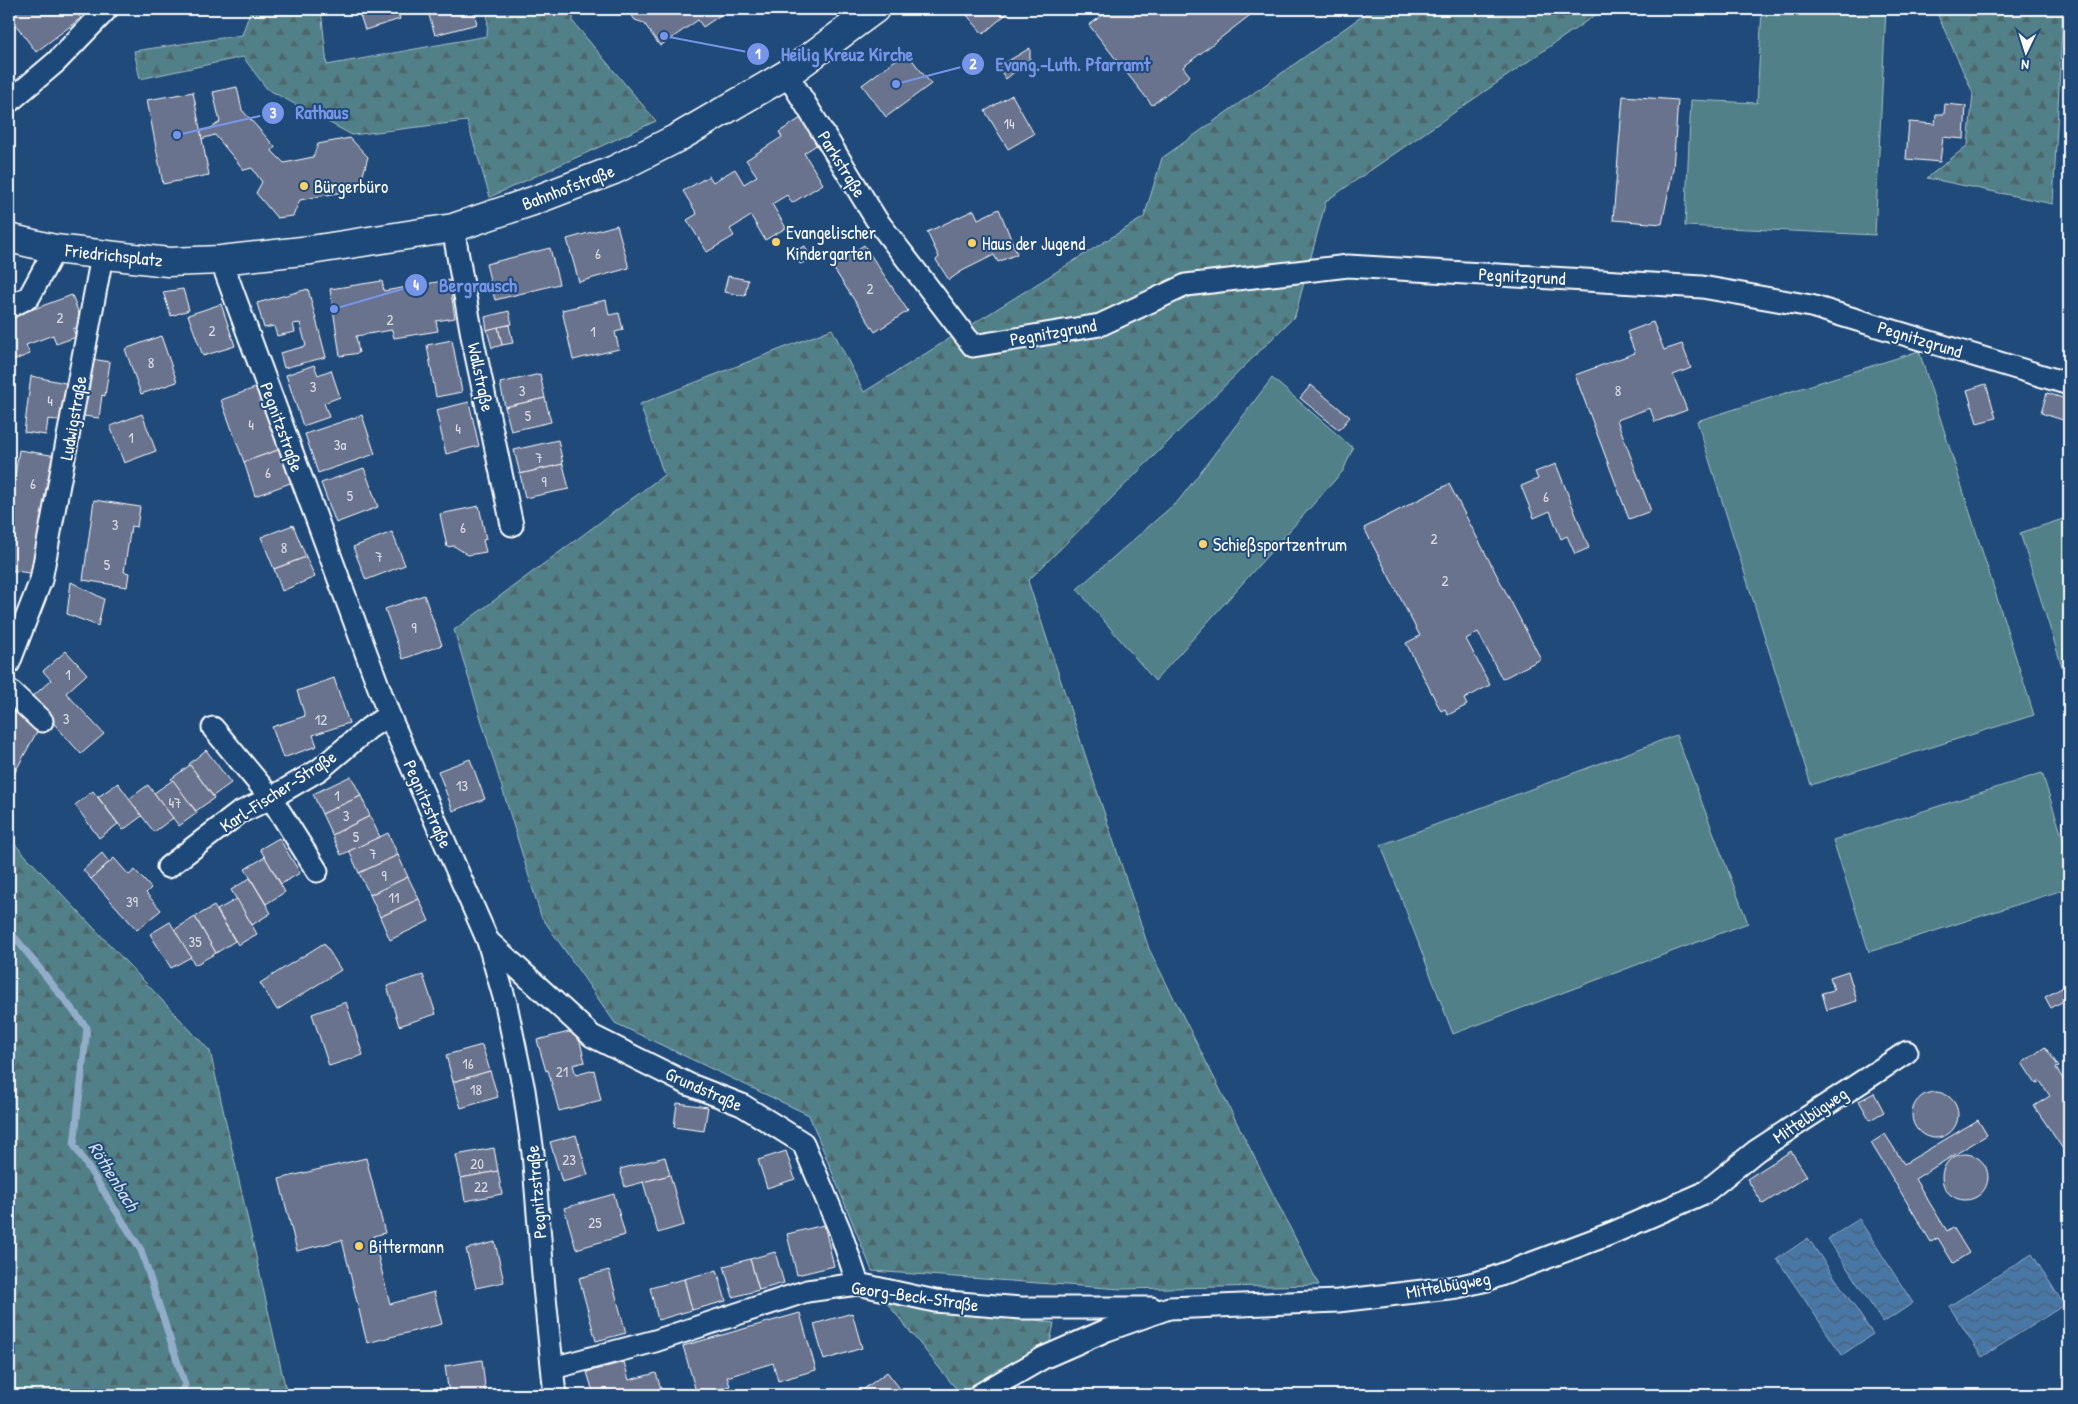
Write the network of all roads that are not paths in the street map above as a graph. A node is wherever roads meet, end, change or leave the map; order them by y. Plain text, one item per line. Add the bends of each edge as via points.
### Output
1 (107, 9) edge
2 (874, 9) edge
3 (787, 74) junction
4 (9, 102) edge
5 (452, 228) junction
6 (9, 238) edge
7 (55, 249) junction
8 (102, 256) junction
9 (221, 260) junction
10 (9, 307) edge
11 (973, 346) joint
12 (2069, 384) edge
13 (512, 526) dead end
14 (9, 663) edge
15 (9, 690) edge
16 (389, 716) junction
17 (42, 721) dead end
18 (213, 728) dead end
19 (271, 798) junction
20 (168, 867) dead end
21 (317, 870) dead end
22 (488, 942) junction
23 (1907, 1052) dead end
24 (858, 1284) junction
25 (1169, 1308) junction
26 (553, 1368) junction
27 (555, 1395) edge
28 (979, 1395) edge

1 - 4 street via 56,62
2 - 3 main road, Bahnhofstraße
3 - 5 main road, Bahnhofstraße via 679,138 614,170
3 - 11 street, Parkstraße via 876,219
5 - 9 main road, Bahnhofstraße via 332,248
5 - 13 street, Wallstraße
6 - 7 main road, Friedrichsplatz
7 - 8 main road, Friedrichsplatz
7 - 10 street via 29,297
8 - 9 main road, Friedrichsplatz via 168,262
8 - 14 street, Ludwigstraße via 42,580
9 - 16 street, Pegnitzstraße
11 - 12 street, Pegnitzgrund via 1100,325 1186,285 1348,266 1702,287 1812,306
15 - 17 street
16 - 19 street, Karl-Fischer-Straße via 369,728 319,770
16 - 22 street, Pegnitzstraße
18 - 19 street
19 - 20 street, Karl-Fischer-Straße via 239,813
19 - 21 street
22 - 24 street, Grundstraße via 592,1036 688,1084 742,1105 803,1143
22 - 26 street, Pegnitzstraße via 506,1004 524,1090
23 - 25 street, Mittelbügweg via 1756,1150 1704,1193 1610,1234 1487,1280 1457,1287 1338,1301
24 - 25 street, Georg-Beck-Straße via 935,1301 1021,1308
24 - 26 street, Georg-Beck-Straße via 807,1291 655,1341
25 - 28 street, Mittelbügweg via 1043,1358
26 - 27 street, Pegnitzstraße

